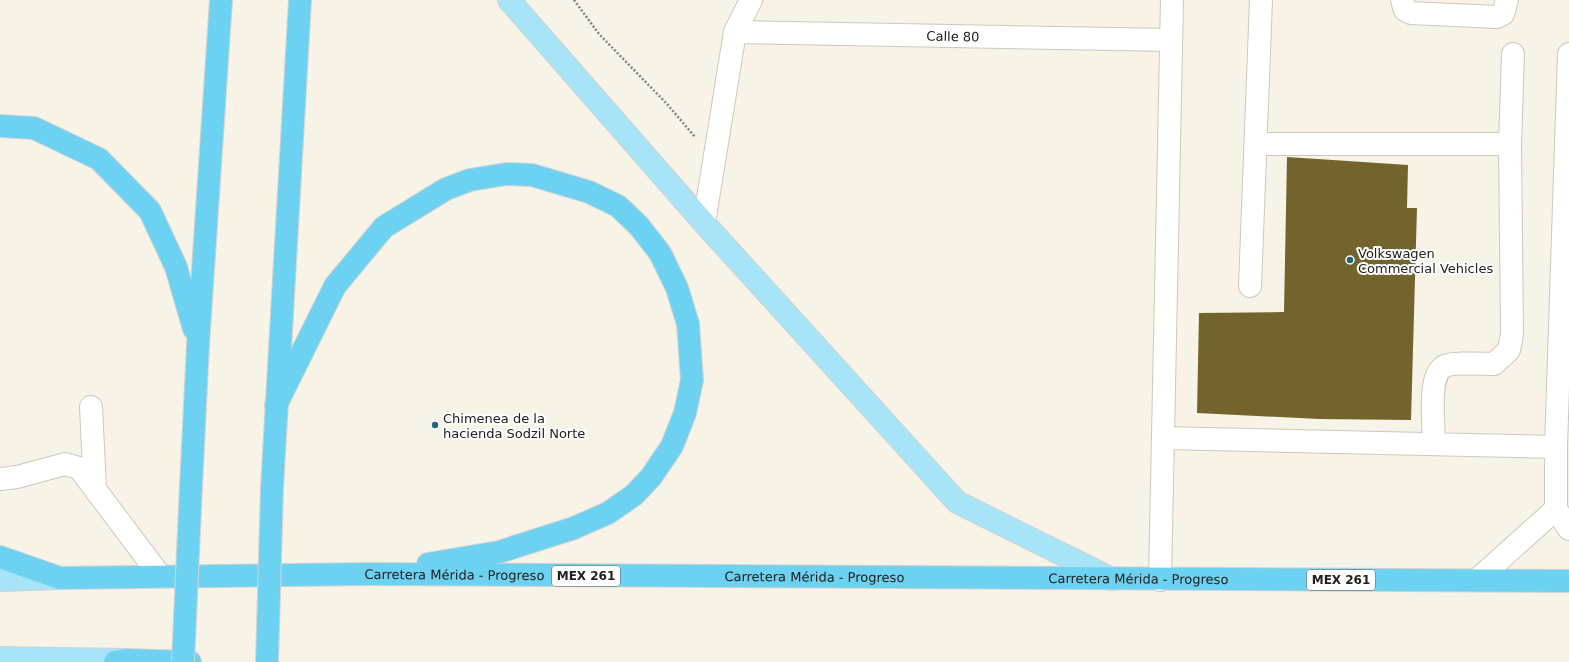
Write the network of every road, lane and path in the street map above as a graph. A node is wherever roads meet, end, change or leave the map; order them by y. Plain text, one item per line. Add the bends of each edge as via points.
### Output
1 (221, 0) edge
2 (300, 0) edge
3 (509, 0) edge
4 (574, 0) edge
5 (751, 0) edge
6 (1172, 0) edge
7 (1261, 0) edge
8 (1402, 0) edge
9 (1507, 0) edge
10 (735, 32) junction
11 (1171, 40) junction
12 (1512, 54) dead end
13 (1569, 54) edge
14 (0, 126) edge
15 (698, 140) dead end
16 (1257, 144) junction
17 (1510, 144) junction
18 (704, 223) junction
19 (1250, 286) dead end
20 (198, 345) junction
21 (276, 405) junction
22 (91, 407) dead end
23 (1164, 438) junction
24 (1434, 444) junction
25 (1556, 447) junction
26 (0, 479) edge
27 (95, 489) junction
28 (1556, 509) junction
29 (1569, 529) edge
30 (0, 557) edge
31 (370, 574) junction
32 (161, 577) junction
33 (60, 578) junction
34 (1112, 579) junction
35 (0, 580) edge
36 (1160, 580) junction
37 (1477, 580) junction
38 (1569, 581) edge
39 (0, 658) edge
40 (121, 661) edge
41 (183, 662) edge
42 (190, 662) edge
43 (267, 662) edge

1 - 20 highway
2 - 21 highway
3 - 18 main road
4 - 15 path via 599,34
5 - 10 street
6 - 11 street
7 - 16 street
8 - 9 street via 1405,10 1411,13 1496,17 1503,14
10 - 11 street, Calle 80
10 - 18 street
11 - 23 street
12 - 17 street
13 - 25 street
14 - 20 highway via 34,128 99,159 150,211 176,267
16 - 17 street
16 - 19 street
17 - 24 street via 1512,334 1509,350 1494,364 1446,365 1438,371 1434,385
18 - 34 main road via 957,502
20 - 41 highway, bridge
21 - 31 highway via 335,286 384,227 446,189 470,180 506,174 532,175 559,182 589,192 618,206 639,226 660,253 677,288 688,324 692,380 685,413 672,446 651,478 634,495 608,513 574,528 499,552
21 - 43 highway, bridge
22 - 27 street
23 - 24 street
23 - 36 street
24 - 25 street
25 - 28 street
26 - 27 street via 65,464 79,468
27 - 32 street
28 - 29 street
28 - 37 street
30 - 33 highway, Carretera Mérida - Progreso
31 - 32 highway, Carretera Mérida - Progreso / MEX 261
31 - 34 highway, Carretera Mérida - Progreso / MEX 261
32 - 33 highway, Carretera Mérida - Progreso / MEX 261
33 - 35 main road, MEX 261
34 - 36 highway, Carretera Mérida - Progreso / MEX 261
36 - 37 highway, Carretera Mérida - Progreso / MEX 261
37 - 38 highway, Carretera Mérida - Progreso / MEX 261
39 - 40 main road
40 - 42 highway

